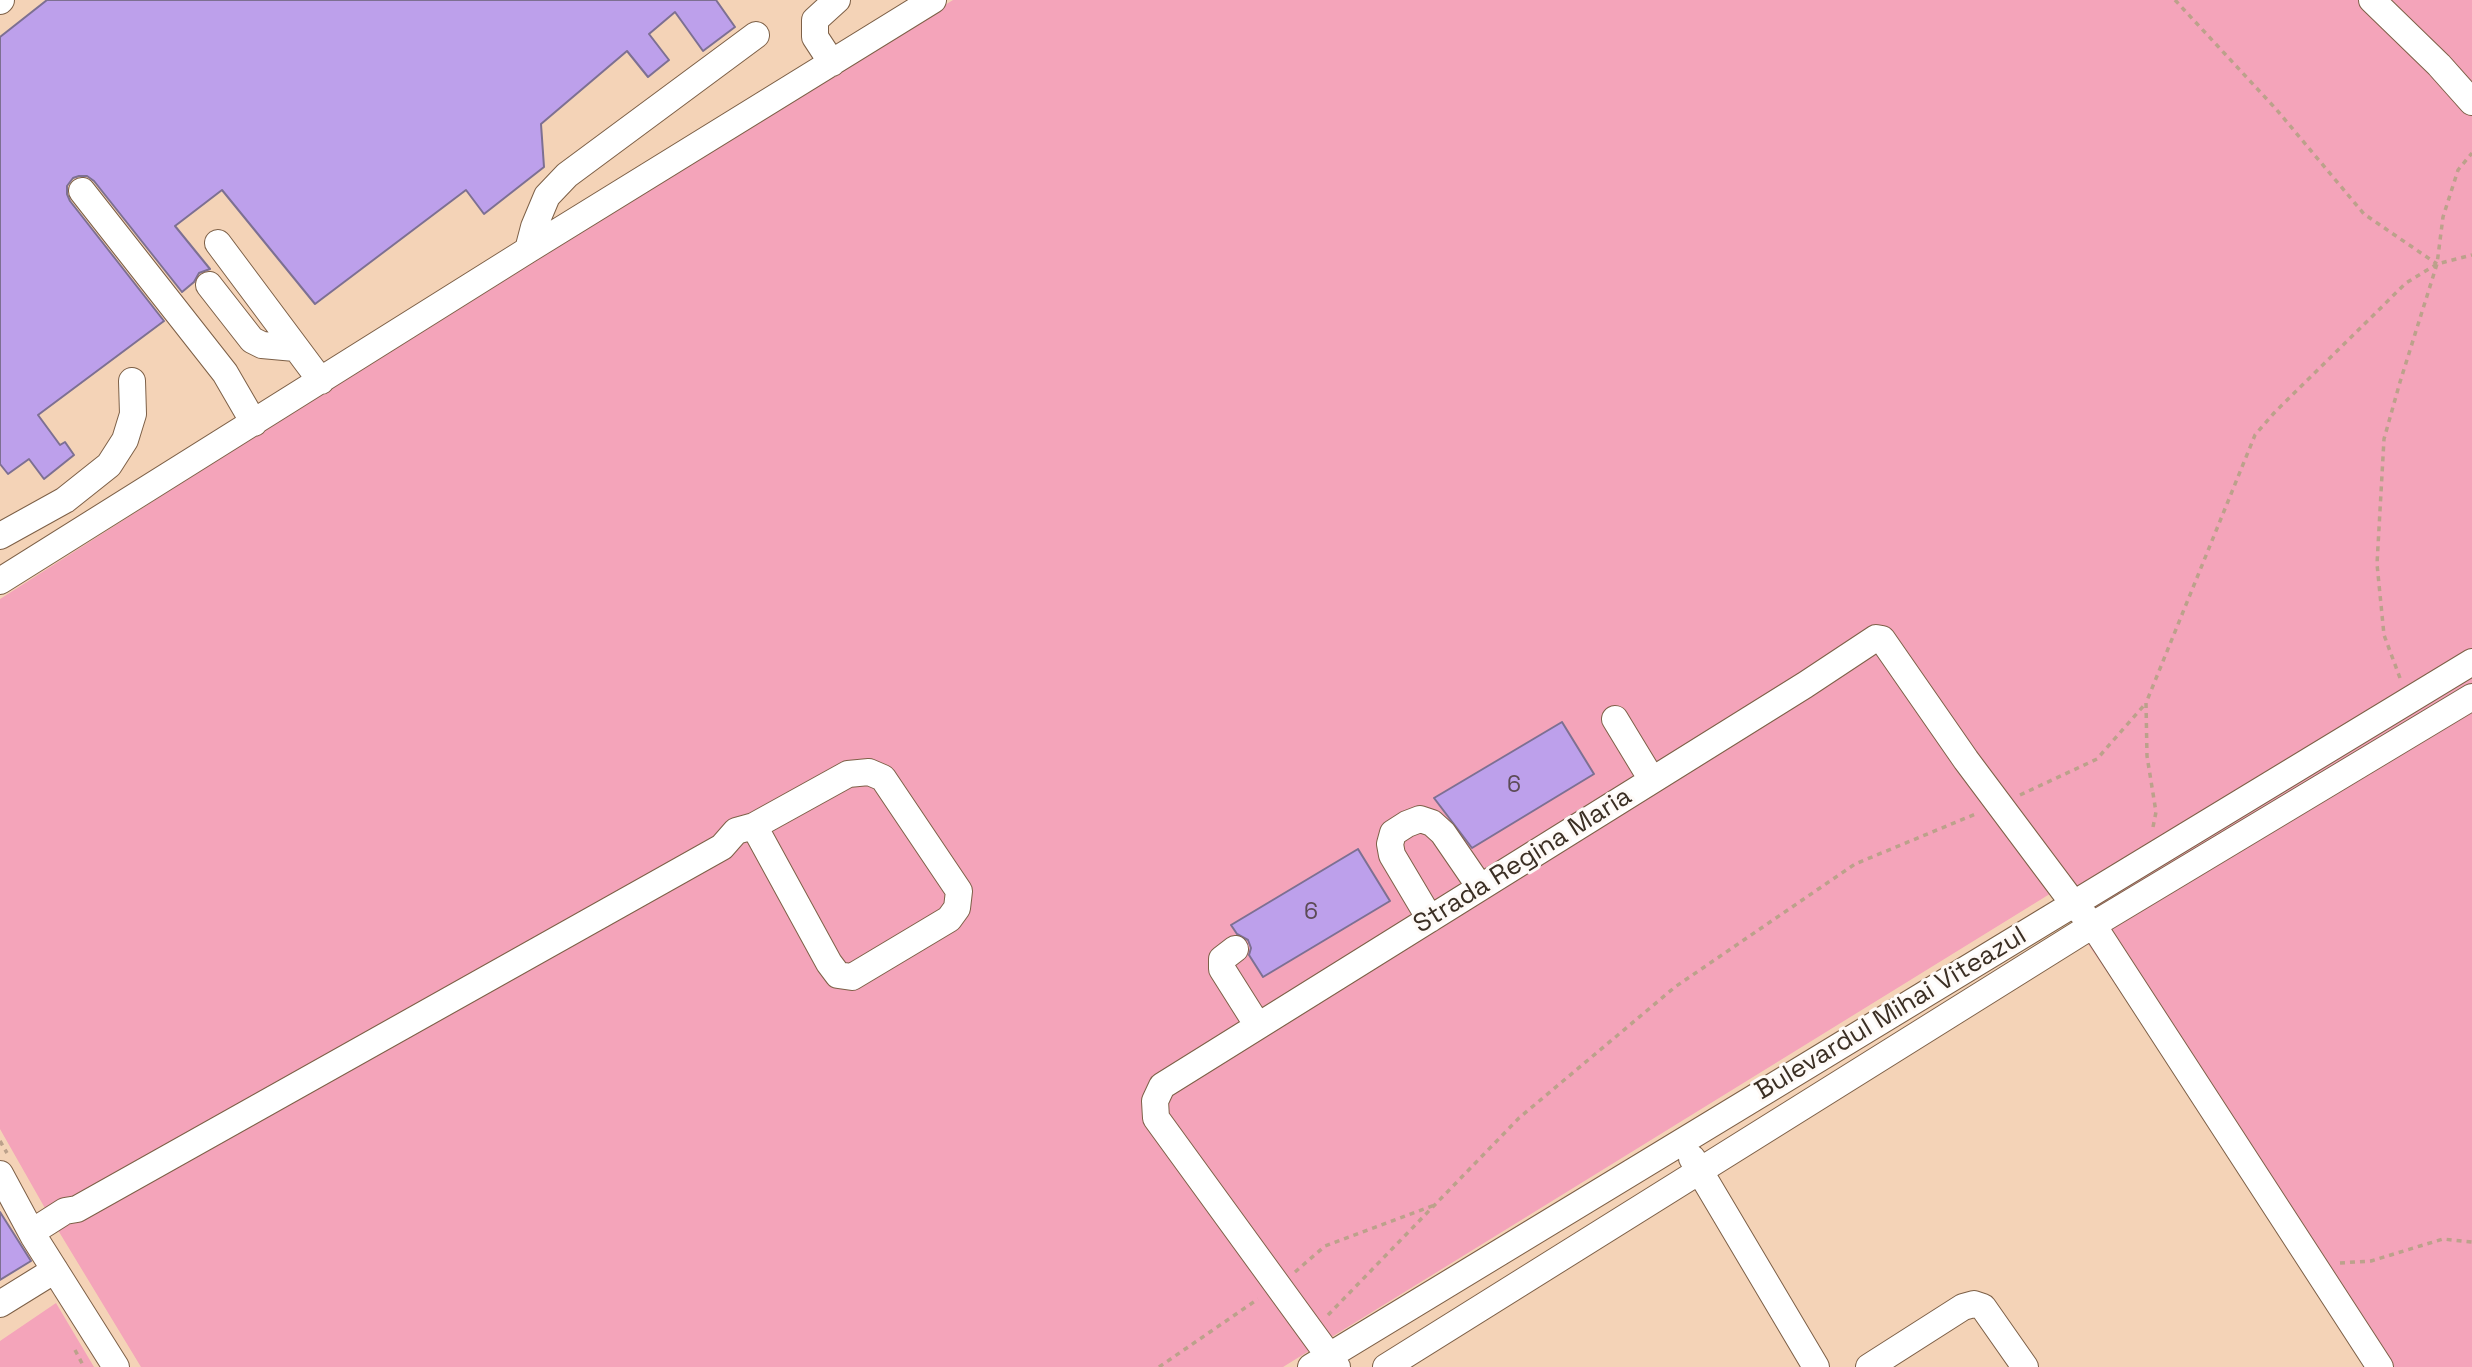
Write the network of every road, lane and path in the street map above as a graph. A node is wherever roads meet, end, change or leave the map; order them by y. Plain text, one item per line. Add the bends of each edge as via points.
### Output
1 (837, 0) edge
2 (932, 0) edge
3 (2175, 0) edge
4 (2372, 0) edge
5 (756, 35) dead end
6 (832, 63) junction
7 (2472, 102) edge
8 (2472, 153) edge
9 (82, 191) dead end
10 (218, 243) dead end
11 (528, 250) junction
12 (2472, 255) edge
13 (2438, 264) junction
14 (209, 285) dead end
15 (295, 348) junction
16 (132, 381) dead end
17 (321, 382) junction
18 (254, 423) junction
19 (0, 536) edge
20 (0, 581) edge
21 (2472, 662) edge
22 (2418, 694) junction
23 (2472, 697) edge
24 (2146, 703) junction
25 (2446, 713) junction
26 (1615, 719) dead end
27 (1652, 780) junction
28 (1999, 804) junction
29 (745, 829) junction
30 (2146, 860) junction
31 (1480, 887) junction
32 (2073, 903) junction
33 (1430, 919) junction
34 (2093, 925) junction
35 (1235, 949) dead end
36 (1258, 1026) junction
37 (1682, 1141) junction
38 (1700, 1172) junction
39 (0, 1174) edge
40 (32, 1232) junction
41 (2472, 1242) edge
42 (2314, 1264) junction
43 (54, 1270) junction
44 (0, 1304) edge
45 (1311, 1333) junction
46 (1325, 1363) edge
47 (116, 1367) edge
48 (1386, 1367) edge
49 (1815, 1367) edge
50 (1869, 1367) edge
51 (2025, 1367) edge
52 (2380, 1367) edge

1 - 6 street via 815,20 815,37
2 - 6 street
3 - 13 path via 2276,109 2364,214
4 - 7 street
5 - 11 street via 568,176 547,196
6 - 11 street
8 - 13 path via 2458,170 2443,217
9 - 18 street via 225,373
10 - 15 street
11 - 17 street
12 - 13 path
13 - 22 path via 2384,439 2376,564 2384,635
13 - 24 path via 2406,283 2255,435
14 - 15 street via 252,341
15 - 17 street
16 - 19 street via 134,414 109,465 65,500
17 - 18 street
18 - 20 street
21 - 22 street, Bulevardul Mihai Viteazul
22 - 25 street
22 - 30 street, Bulevardul Mihai Viteazul
23 - 25 street, Bulevardul Mihai Viteazul
24 - 28 path via 2097,759
24 - 30 path via 2147,756 2156,812
25 - 34 street, Bulevardul Mihai Viteazul
26 - 27 street
27 - 28 street, Strada Regina Maria via 1876,638 1882,639
27 - 31 street, Strada Regina Maria
28 - 32 street
28 - 45 path via 1855,864 1675,988 1519,1118
29 - 29 street via 848,774 869,772 883,778 959,891 957,908 949,919 852,977 838,975
29 - 40 street via 710,853
30 - 32 street, Bulevardul Mihai Viteazul
31 - 33 street, Strada Regina Maria
31 - 33 street via 1432,823 1420,819 1407,824 1394,833 1392,855
32 - 34 street
32 - 37 street, Bulevardul Mihai Viteazul
33 - 36 street, Strada Regina Maria
34 - 38 street, Bulevardul Mihai Viteazul
34 - 42 street
35 - 36 street via 1222,959 1222,969
36 - 45 street, Strada Regina Maria via 1162,1086 1155,1101 1156,1118
37 - 38 street
37 - 46 street, Bulevardul Mihai Viteazul
38 - 48 street, Bulevardul Mihai Viteazul
38 - 49 street
39 - 40 street
40 - 43 street
41 - 42 path via 2442,1239 2371,1261
42 - 52 street
43 - 44 street
43 - 47 street
45 - 46 street
50 - 51 street via 1974,1304 1983,1307

